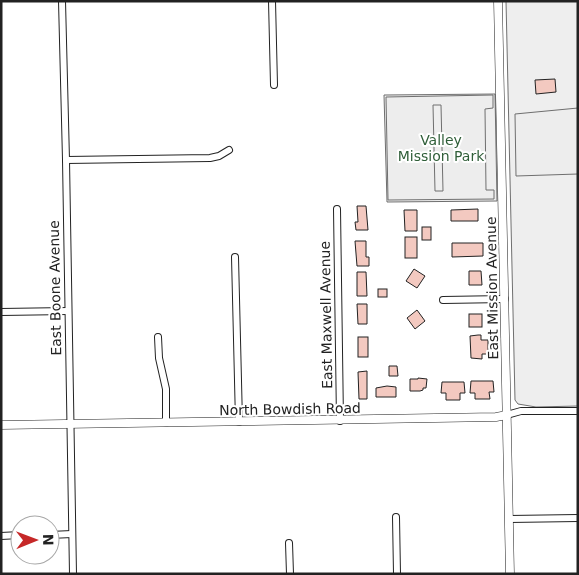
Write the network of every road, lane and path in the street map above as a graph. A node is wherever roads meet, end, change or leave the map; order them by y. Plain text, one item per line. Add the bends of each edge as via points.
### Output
1 (62, 1) edge
2 (272, 1) edge
3 (498, 1) edge
4 (274, 85) dead end
5 (229, 150) dead end
6 (66, 160) junction
7 (337, 209) dead end
8 (235, 257) dead end
9 (505, 299) junction
10 (443, 300) dead end
11 (68, 311) junction
12 (1, 312) edge
13 (158, 337) dead end
14 (578, 411) edge
15 (507, 415) junction
16 (340, 421) junction
17 (239, 422) junction
18 (166, 423) junction
19 (70, 424) junction
20 (1, 425) edge
21 (396, 517) dead end
22 (578, 518) edge
23 (509, 519) junction
24 (60, 534) edge
25 (72, 534) junction
26 (289, 543) dead end
27 (72, 574) edge
28 (290, 574) edge
29 (397, 574) edge
30 (510, 574) edge

1 - 6 street, East Boone Avenue
2 - 4 street
3 - 9 street, East Mission Avenue
5 - 6 street via 210,158
6 - 11 street, East Boone Avenue
7 - 16 street, East Maxwell Avenue
8 - 17 street
9 - 10 street
9 - 15 street, East Mission Avenue
11 - 12 street
11 - 19 street, East Boone Avenue
13 - 18 street via 166,389
14 - 15 street, North Bowdish Road via 521,411
15 - 16 street, North Bowdish Road
15 - 23 street, East Mission Avenue
16 - 17 street, North Bowdish Road
17 - 18 street, North Bowdish Road
18 - 19 street, North Bowdish Road
19 - 20 street, North Bowdish Road
19 - 25 street, East Boone Avenue
21 - 29 street
22 - 23 street
23 - 30 street, East Mission Avenue
24 - 25 street
25 - 27 street, East Boone Avenue
26 - 28 street

